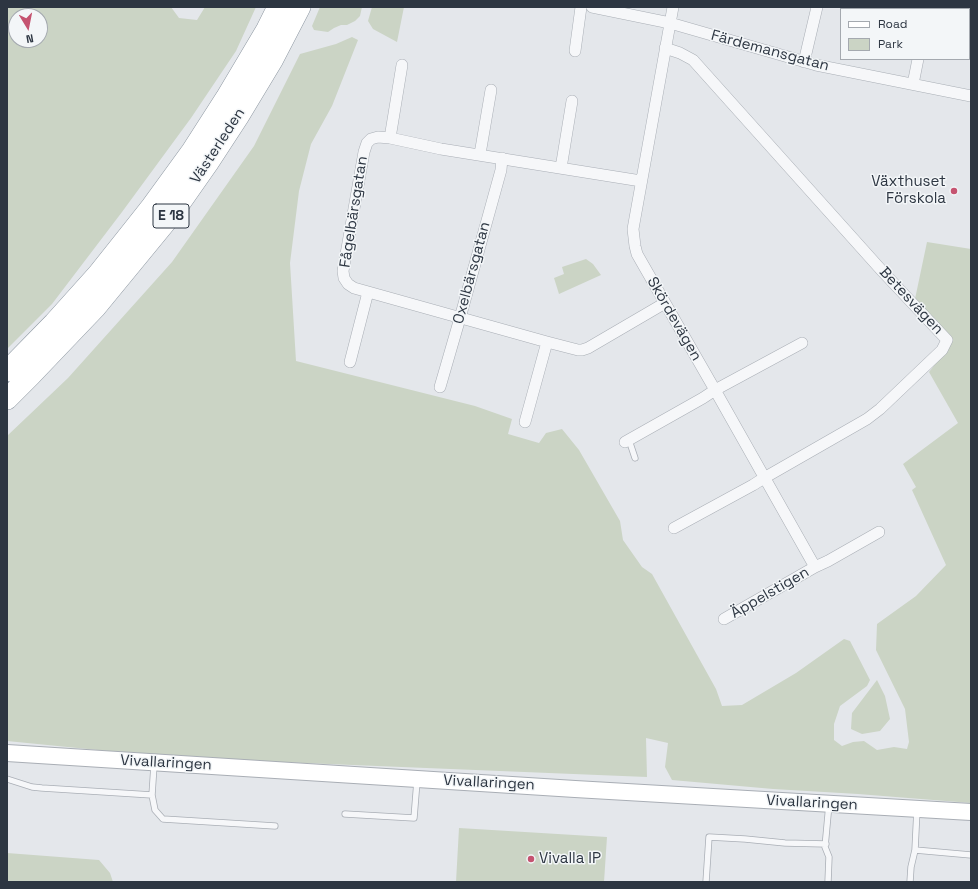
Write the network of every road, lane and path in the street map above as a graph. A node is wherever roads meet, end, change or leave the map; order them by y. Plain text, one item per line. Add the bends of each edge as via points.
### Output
1 (278, 7) edge
2 (300, 7) edge
3 (581, 7) edge
4 (592, 7) edge
5 (673, 7) edge
6 (817, 7) edge
7 (670, 23) junction
8 (665, 48) junction
9 (575, 51) dead end
10 (918, 60) edge
11 (804, 62) junction
12 (402, 65) dead end
13 (913, 84) junction
14 (491, 90) dead end
15 (971, 96) edge
16 (572, 101) dead end
17 (390, 138) junction
18 (480, 154) junction
19 (502, 158) junction
20 (561, 168) junction
21 (642, 182) junction
22 (368, 292) junction
23 (665, 303) junction
24 (460, 318) junction
25 (547, 342) junction
26 (802, 343) dead end
27 (350, 362) dead end
28 (7, 371) edge
29 (440, 387) dead end
30 (715, 390) junction
31 (7, 399) edge
32 (525, 422) dead end
33 (627, 441) joint
34 (634, 458) dead end
35 (764, 478) junction
36 (674, 528) dead end
37 (879, 532) dead end
38 (815, 567) junction
39 (724, 619) dead end
40 (7, 753) edge
41 (154, 762) junction
42 (7, 779) edge
43 (417, 779) junction
44 (152, 795) junction
45 (829, 804) junction
46 (917, 809) junction
47 (971, 812) edge
48 (345, 814) dead end
49 (275, 826) dead end
50 (826, 844) junction
51 (915, 850) junction
52 (971, 855) edge
53 (706, 882) edge
54 (828, 882) edge
55 (910, 882) edge

1 - 28 highway, Västerleden / E 18 via 226,98 152,206 98,274
2 - 31 highway, Västerleden / E 18 via 238,118 173,213 95,308
3 - 9 street
4 - 7 street, Färdemansgatan
5 - 7 street, Skördevägen
6 - 11 street
7 - 8 street, Skördevägen
7 - 11 street, Färdemansgatan
8 - 21 street, Skördevägen
8 - 35 street, Betesvägen via 693,60 947,340 942,350 867,419
10 - 13 street
11 - 13 street, Färdemansgatan
12 - 17 street
13 - 15 street, Färdemansgatan
14 - 18 street
16 - 20 street
17 - 18 street, Fågelbärsgatan
17 - 22 street, Fågelbärsgatan via 378,137 367,143 343,271 348,284
18 - 19 street, Fågelbärsgatan
19 - 20 street, Fågelbärsgatan
19 - 24 street, Oxelbärsgatan
20 - 21 street, Fågelbärsgatan
21 - 23 street, Skördevägen via 633,229 634,246
22 - 24 street, Fågelbärsgatan
22 - 27 street
23 - 25 street, Fågelbärsgatan via 582,350
23 - 30 street, Skördevägen
24 - 25 street, Fågelbärsgatan
24 - 29 street, Oxelbärsgatan
25 - 32 street
26 - 30 street
30 - 33 street
30 - 35 street, Skördevägen
33 - 34 lane
35 - 36 street, Betesvägen
35 - 38 street, Skördevägen
37 - 38 street, Äppelstigen
38 - 39 street, Äppelstigen
40 - 41 street, Vivallaringen
41 - 43 street, Vivallaringen
41 - 44 lane
42 - 44 lane via 32,787
43 - 45 street, Vivallaringen
43 - 48 lane via 414,818
44 - 49 lane via 155,810 163,819
45 - 46 street, Vivallaringen
45 - 50 lane
46 - 47 street, Vivallaringen
46 - 51 lane
50 - 53 lane via 709,837
50 - 54 lane via 829,857
51 - 52 lane
51 - 55 lane

